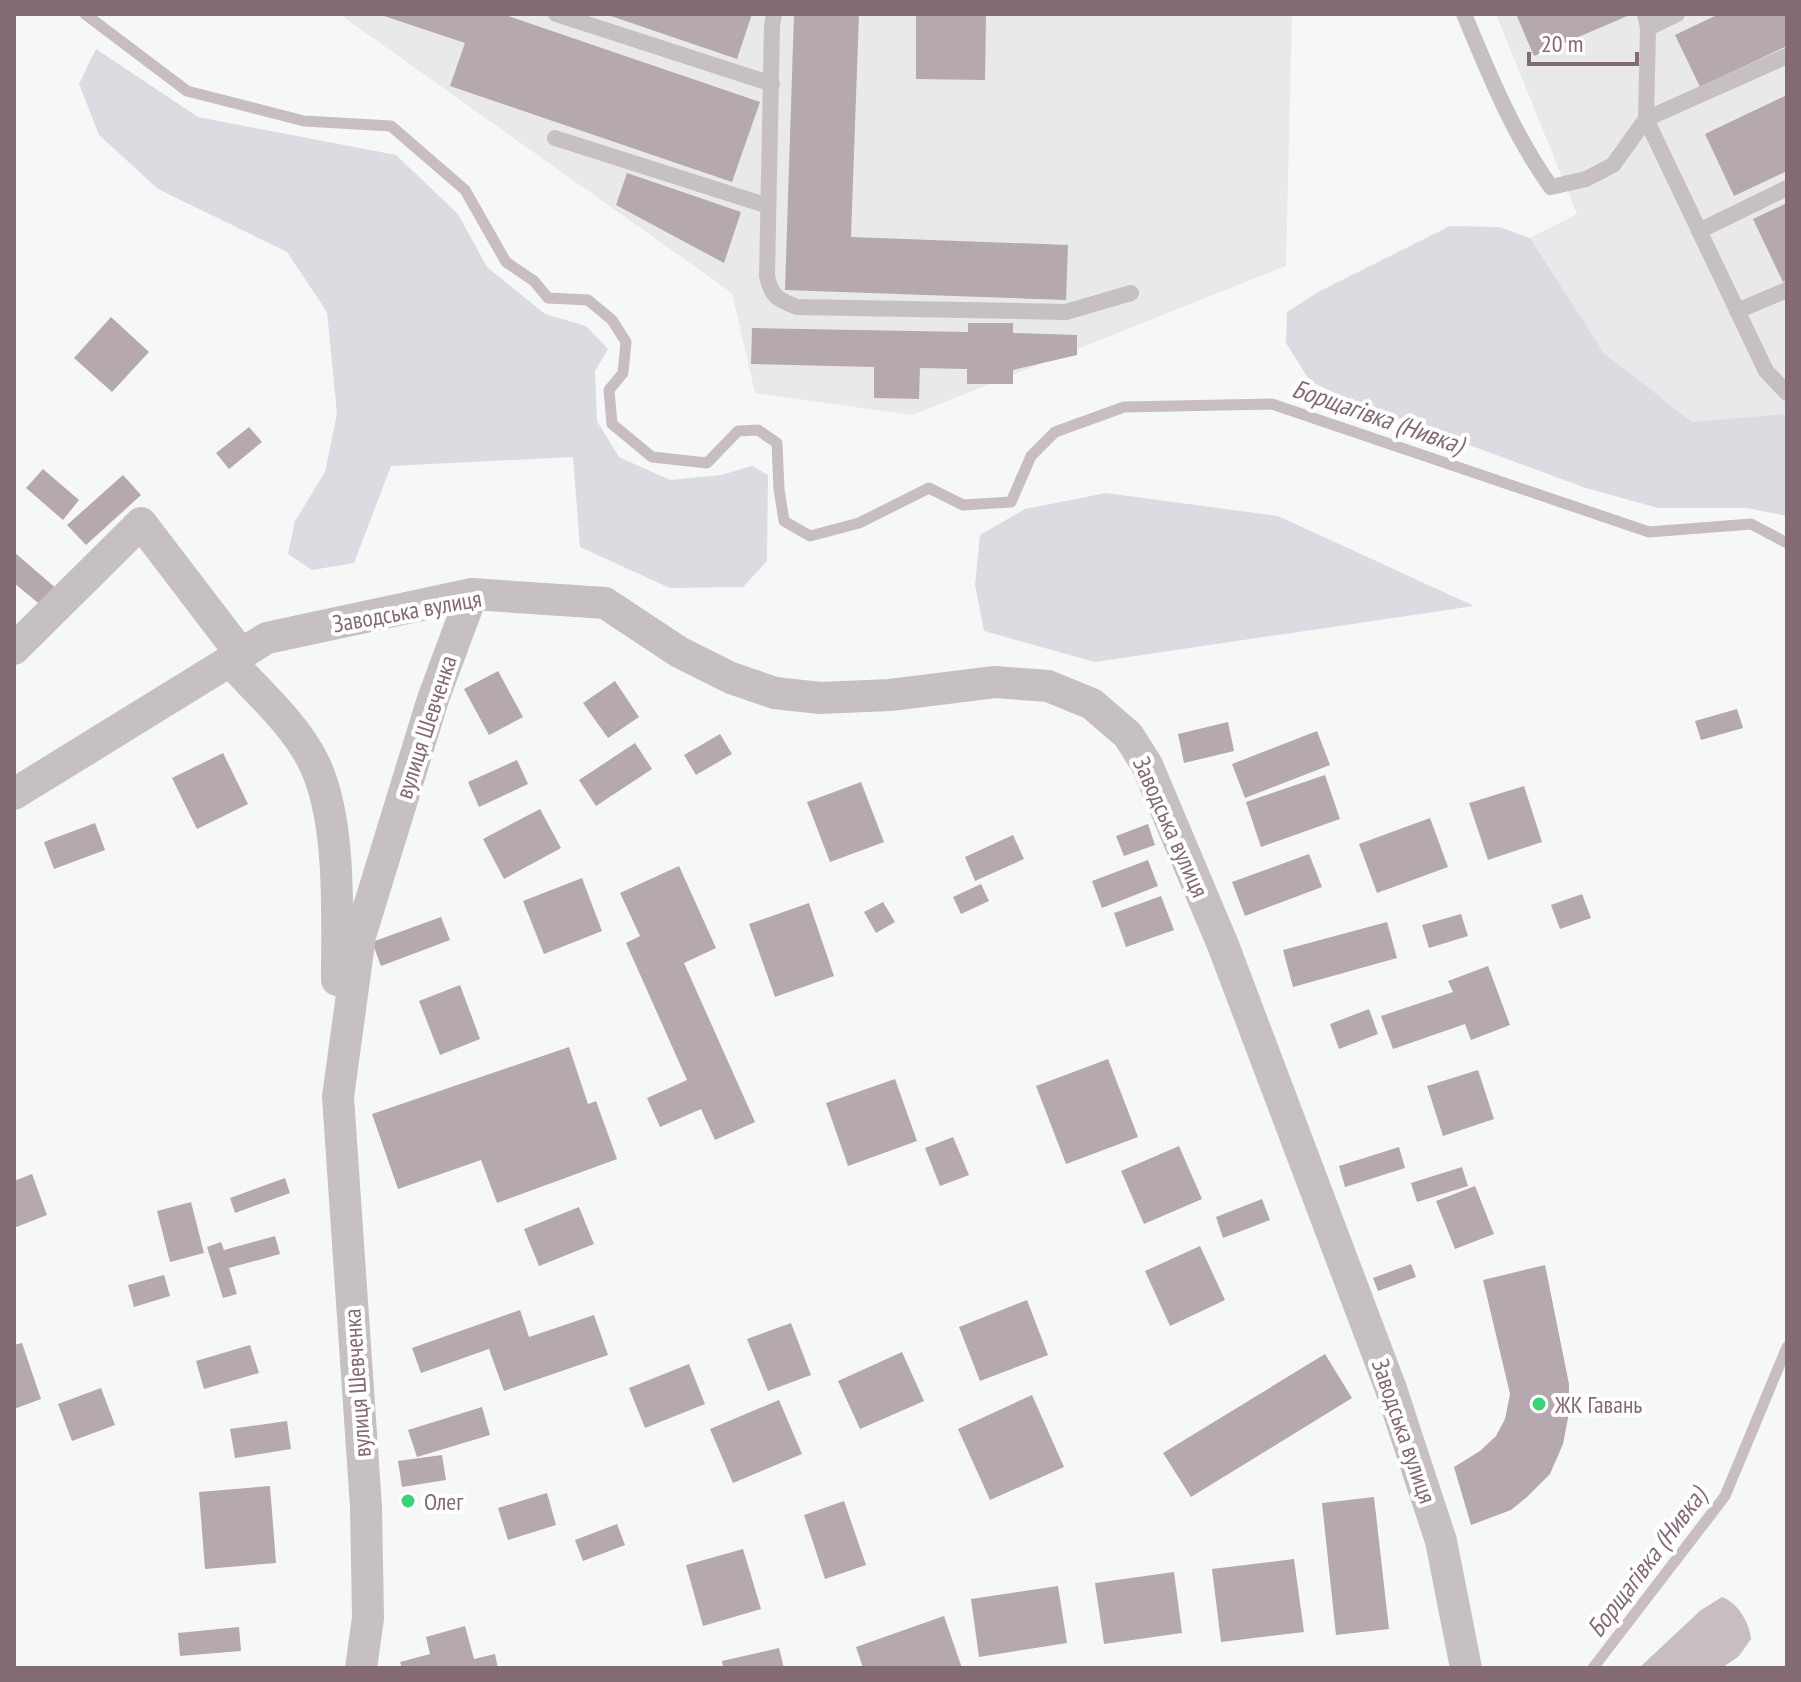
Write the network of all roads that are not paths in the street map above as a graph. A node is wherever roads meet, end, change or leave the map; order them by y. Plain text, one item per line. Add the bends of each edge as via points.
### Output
1 (556, 14) edge
2 (774, 14) edge
3 (1464, 14) edge
4 (1677, 14) edge
5 (1647, 21) edge
6 (1787, 56) edge
7 (772, 84) junction
8 (1646, 119) junction
9 (555, 138) dead end
10 (1787, 188) edge
11 (768, 206) junction
12 (1699, 231) junction
13 (1787, 290) edge
14 (1131, 293) dead end
15 (1737, 311) junction
16 (1787, 393) edge
17 (472, 594) junction
18 (14, 649) edge
19 (236, 658) junction
20 (14, 794) edge
21 (338, 1097) junction
22 (361, 1668) edge
23 (1466, 1668) edge

1 - 7 lane
2 - 7 lane
3 - 8 lane via 1551,187 1586,179 1613,165
4 - 5 lane
5 - 8 lane
6 - 8 lane
7 - 11 lane
8 - 12 lane
9 - 11 lane
10 - 12 lane
11 - 14 lane via 770,289 797,307 1066,312
12 - 15 lane
13 - 15 lane
15 - 16 lane via 1766,371
17 - 19 street, Заводська вулиця via 267,638
17 - 21 street, вулиця Шевченка via 433,699 360,936
17 - 23 street, Заводська вулиця via 605,603 679,652 775,693 820,698 995,682 1048,686 1092,704 1128,735 1147,765 1223,945 1391,1389 1441,1541
18 - 19 street via 141,523
19 - 20 street, Заводська вулиця
19 - 21 street, вулиця Шевченка via 313,761 331,816
21 - 22 street, вулиця Шевченка via 366,1507 368,1618

